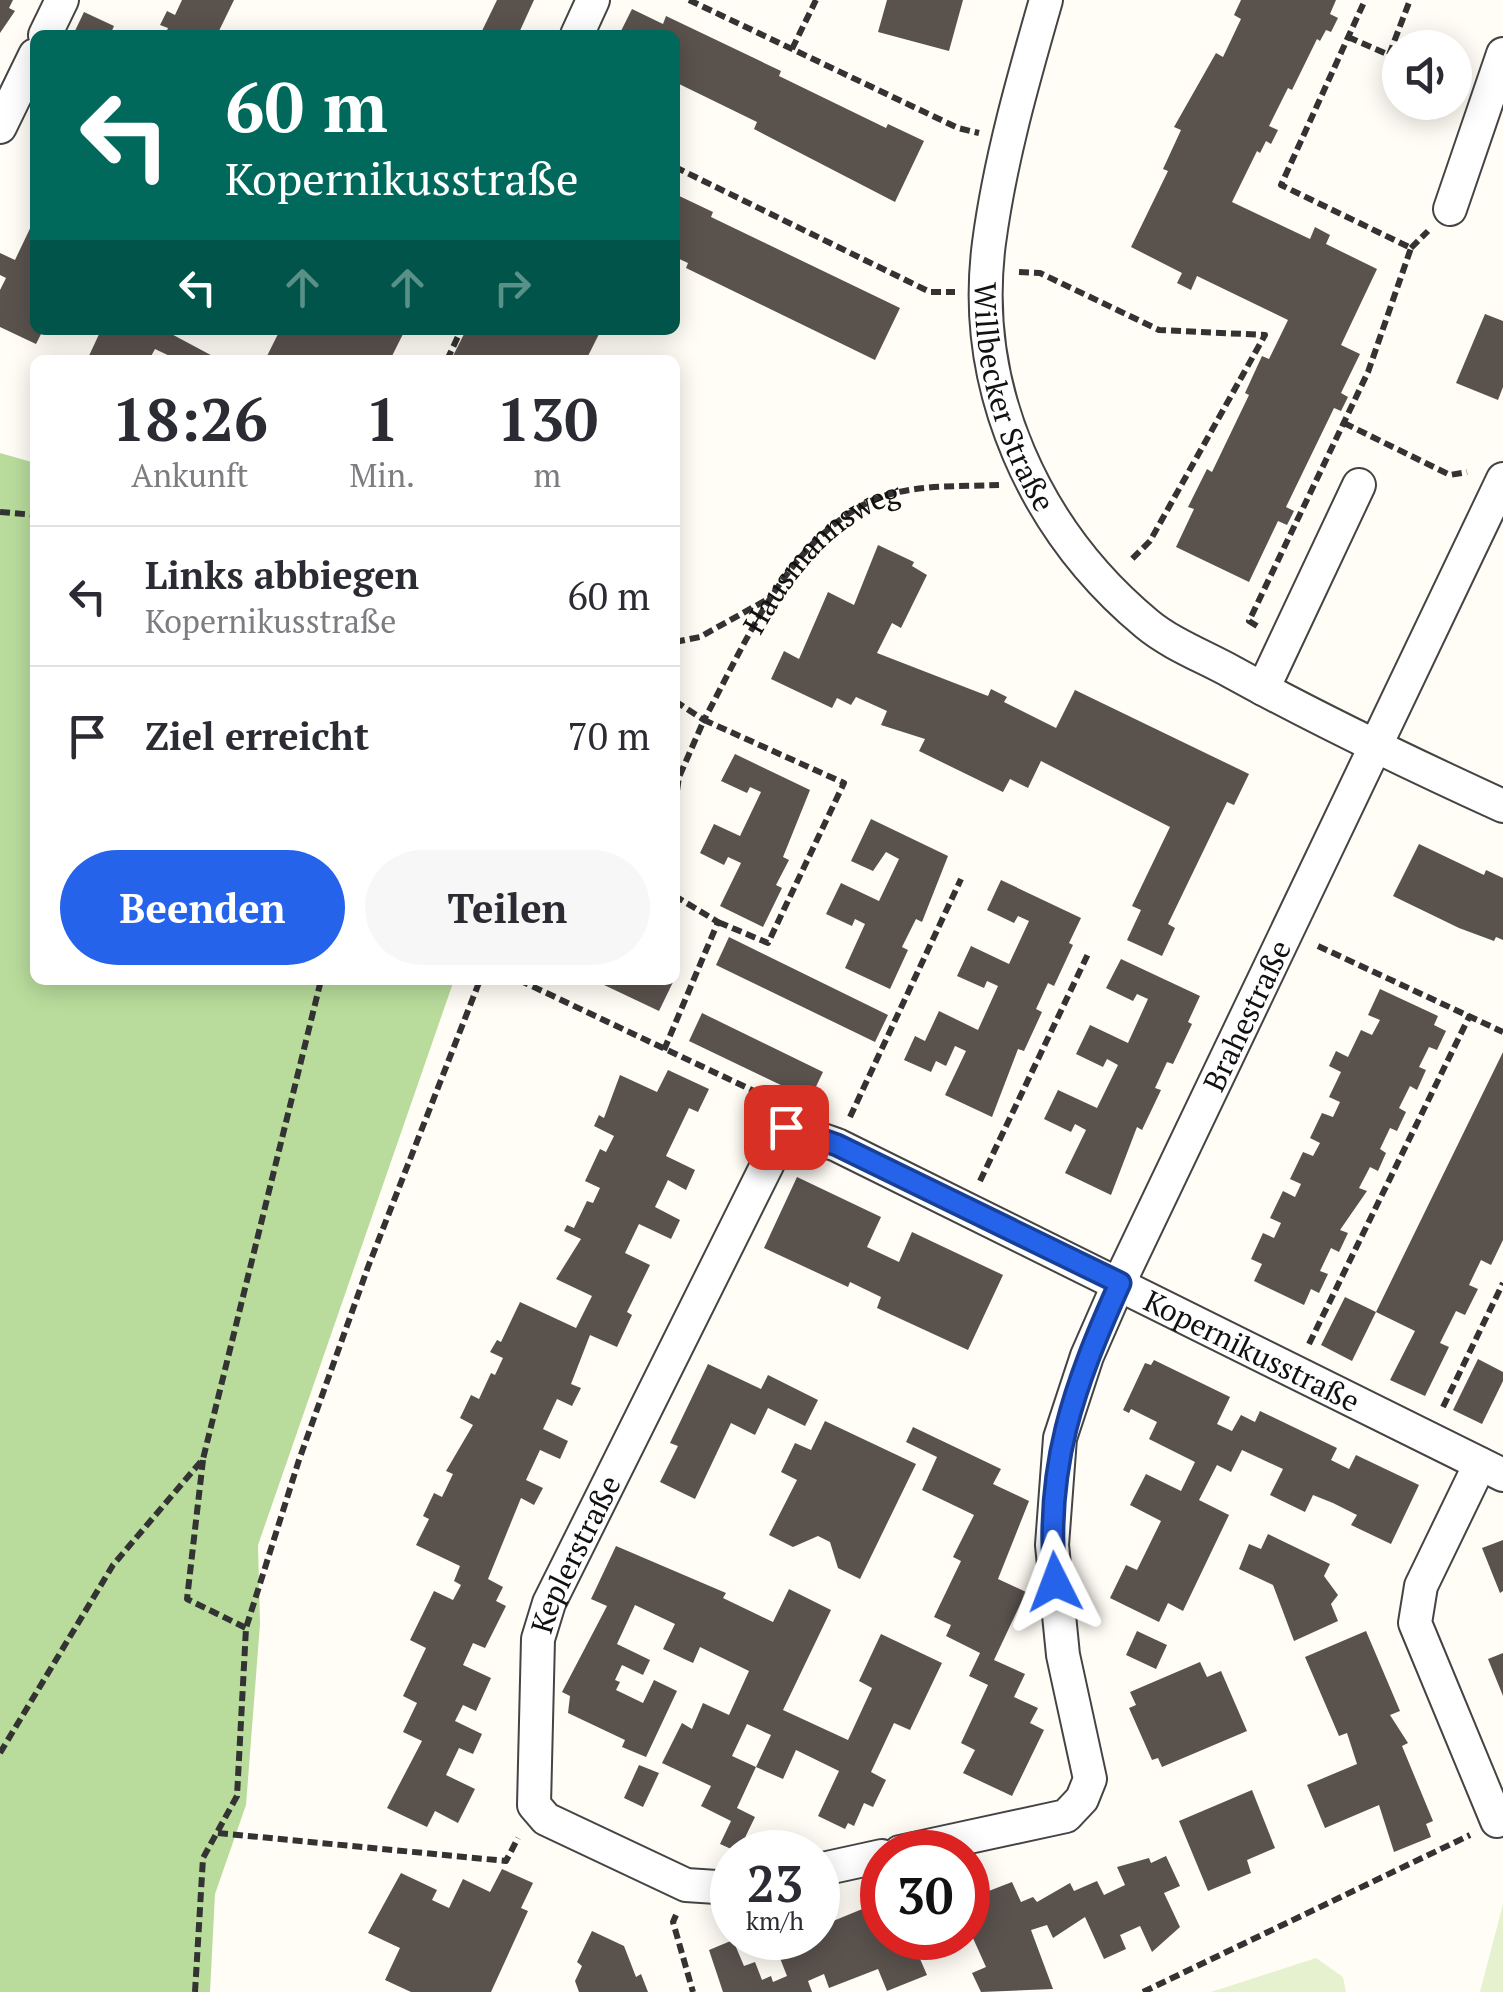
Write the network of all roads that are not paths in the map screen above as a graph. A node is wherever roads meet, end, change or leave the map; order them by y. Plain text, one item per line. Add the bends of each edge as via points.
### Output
1 (62, 0) edge
2 (593, 0) edge
3 (1046, 0) edge
4 (47, 30) edge
5 (579, 30) edge
6 (1503, 54) edge
7 (30, 70) edge
8 (16, 113) edge
9 (1450, 210) dead end
10 (1503, 479) edge
11 (1360, 485) dead end
12 (1263, 689) junction
13 (1374, 747) junction
14 (1503, 806) edge
15 (786, 1127) joint
16 (1120, 1283) junction
17 (1492, 1470) edge
18 (1497, 1821) road end
19 (990, 1832) edge
20 (710, 1887) edge

1 - 4 street
2 - 5 street
3 - 12 street, Willbecker Straße via 1008,140 988,281 990,354 1012,438 1065,541 1104,586 1150,627
6 - 9 street
7 - 8 street
10 - 13 street
11 - 12 street
12 - 13 street, Willbecker Straße
13 - 14 street, Willbecker Straße
13 - 16 street, Brahestraße
15 - 16 street, Kopernikusstraße via 837,1145
15 - 20 street, Keplerstraße via 549,1603 538,1639 534,1805 546,1818 686,1885
16 - 17 street, Kopernikusstraße
16 - 19 street via 1060,1438 1052,1546 1063,1655 1090,1779 1066,1816
17 - 18 street via 1421,1586 1415,1623

